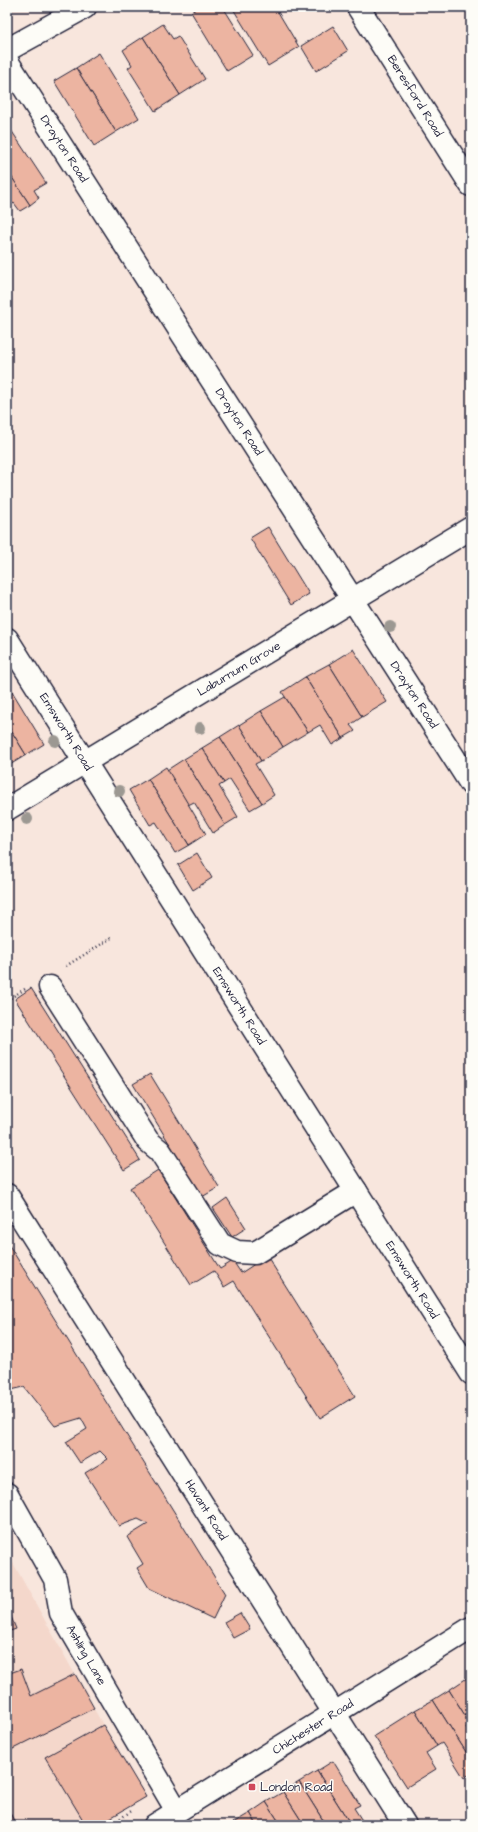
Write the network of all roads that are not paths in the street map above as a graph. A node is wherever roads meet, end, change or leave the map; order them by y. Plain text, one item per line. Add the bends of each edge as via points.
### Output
1 (84, 7) edge
2 (358, 7) edge
3 (7, 50) edge
4 (7, 60) edge
5 (471, 185) edge
6 (471, 528) edge
7 (353, 600) junction
8 (7, 639) edge
9 (85, 762) junction
10 (471, 784) edge
11 (7, 809) edge
12 (50, 987) dead end
13 (356, 1191) junction
14 (7, 1195) edge
15 (471, 1373) edge
16 (7, 1494) edge
17 (471, 1628) edge
18 (335, 1714) junction
19 (177, 1811) junction
20 (155, 1825) edge
21 (405, 1825) edge

1 - 3 street
2 - 5 street, Beresford Road
4 - 7 street, Drayton Road
6 - 7 street, Laburnum Grove
7 - 9 street, Laburnum Grove
7 - 10 street, Drayton Road
8 - 9 street, Emsworth Road
9 - 11 street, Laburnum Grove
9 - 13 street, Emsworth Road
12 - 13 street via 148,1141 160,1151 220,1244 237,1252 255,1252
13 - 15 street, Emsworth Road
14 - 18 street, Havant Road
16 - 19 street, Ashling Lane via 54,1579 61,1613
17 - 18 street, Chichester Road
18 - 19 street, Chichester Road
18 - 21 street, Havant Road
19 - 20 street, Chichester Road

